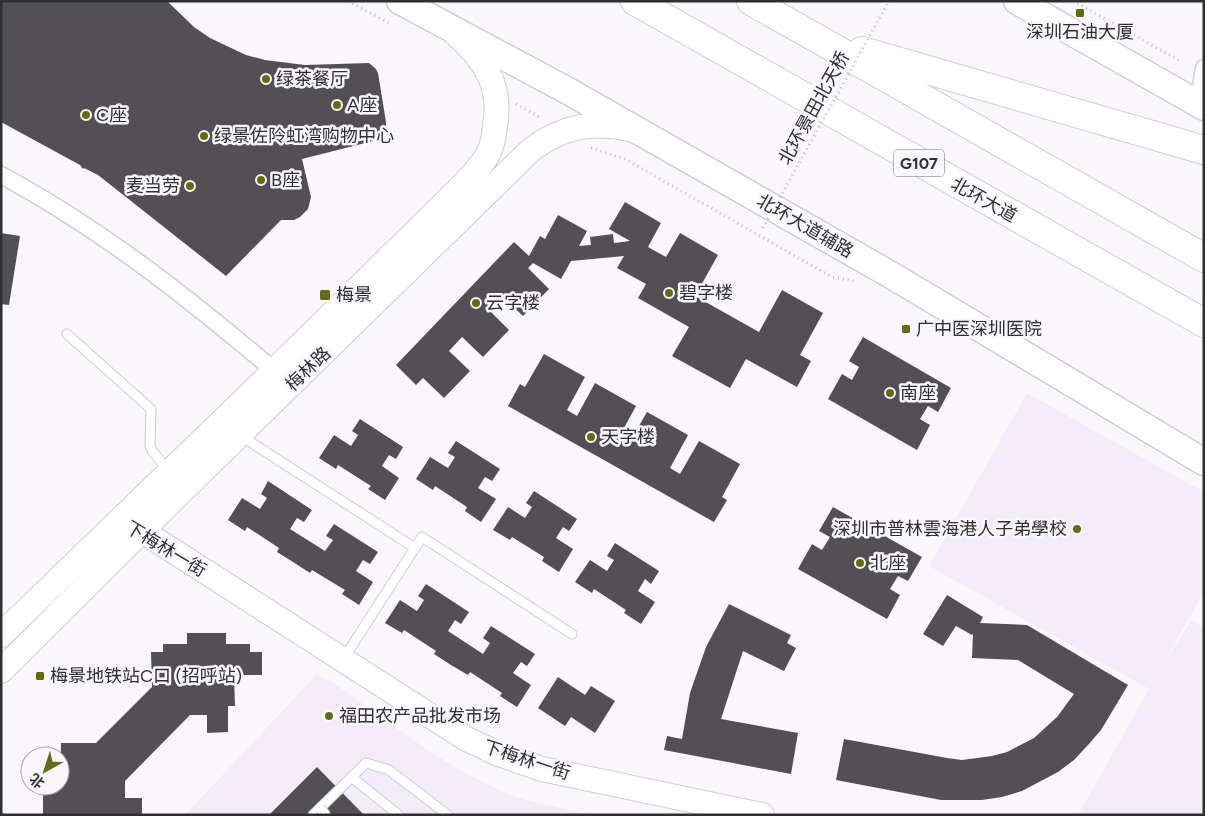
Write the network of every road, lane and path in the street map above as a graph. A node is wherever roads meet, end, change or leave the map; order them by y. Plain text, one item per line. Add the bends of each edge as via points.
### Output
1 (348, 1) edge
2 (635, 1) edge
3 (751, 1) edge
4 (888, 1) edge
5 (1017, 1) edge
6 (1073, 1) edge
7 (396, 13) edge
8 (448, 27) junction
9 (817, 39) junction
10 (1180, 61) dead end
11 (1204, 68) edge
12 (1204, 98) edge
13 (512, 102) dead end
14 (1204, 107) edge
15 (544, 120) dead end
16 (642, 133) junction
17 (584, 148) dead end
18 (1204, 150) edge
19 (1, 175) edge
20 (677, 184) dead end
21 (672, 186) junction
22 (763, 228) dead end
23 (1204, 258) edge
24 (833, 268) dead end
25 (832, 277) junction
26 (856, 282) dead end
27 (1204, 323) edge
28 (67, 334) dead end
29 (276, 370) junction
30 (240, 436) junction
31 (1204, 462) edge
32 (178, 479) junction
33 (118, 520) junction
34 (139, 534) junction
35 (415, 548) junction
36 (572, 634) dead end
37 (1, 635) edge
38 (342, 660) junction
39 (1, 671) edge
40 (355, 780) dead end
41 (320, 813) edge
42 (399, 815) edge
43 (448, 815) edge
44 (705, 815) edge
45 (762, 815) edge

1 - 7 path
2 - 27 highway, 北环大道 / G107
3 - 9 highway
4 - 22 path, 北环景田北天桥, bridge
5 - 14 main road
6 - 10 path
7 - 8 main road, 北环大道辅路
8 - 16 main road, 北环大道辅路
8 - 29 main road, 梅林路 via 481,62 494,85 498,111 489,152 463,185
9 - 18 highway
9 - 23 highway
11 - 12 street via 1201,87
13 - 15 path
16 - 30 main road, 梅林路 via 596,124 574,127 531,150
16 - 31 main road, 北环大道辅路 via 882,270
17 - 21 path via 625,159
19 - 29 street via 35,193 125,253
20 - 21 path
21 - 25 path
24 - 25 path
25 - 26 path
28 - 32 lane via 151,409 150,446
29 - 32 main road, 梅林路
30 - 32 main road, 梅林路
30 - 35 lane
32 - 33 main road, 梅林路
32 - 34 main road, 梅林路
33 - 34 main road, 下梅林一街
33 - 37 main road, 梅林路
34 - 38 main road, 下梅林一街
34 - 39 main road, 梅林路
34 - 44 main road, 下梅林一街 via 188,575 491,762 532,777
35 - 36 lane via 422,538
35 - 38 lane
38 - 45 main road, 下梅林一街 via 465,738 507,758 552,772
40 - 42 lane
41 - 43 lane via 366,763 389,770

